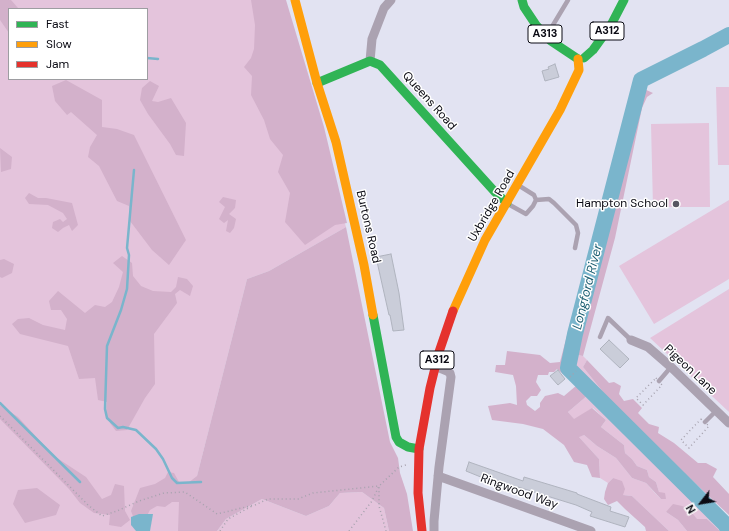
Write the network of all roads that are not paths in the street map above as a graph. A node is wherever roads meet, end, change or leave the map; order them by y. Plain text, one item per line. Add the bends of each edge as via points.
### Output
1 (295, 0) edge
2 (391, 0) edge
3 (522, 0) edge
4 (568, 0) edge
5 (624, 0) edge
6 (546, 36) junction
7 (580, 60) junction
8 (370, 61) junction
9 (317, 83) junction
10 (518, 184) junction
11 (536, 200) junction
12 (507, 203) junction
13 (575, 248) dead end
14 (600, 337) dead end
15 (631, 340) joint
16 (435, 366) junction
17 (671, 368) junction
18 (659, 381) road end
19 (716, 411) junction
20 (704, 422) road end
21 (729, 423) edge
22 (420, 449) junction
23 (438, 476) junction
24 (422, 531) edge
25 (434, 531) edge
26 (591, 531) edge

1 - 9 street, Burtons Road
2 - 8 street via 384,8 372,39
3 - 6 street, A313 via 536,25
4 - 6 lane
5 - 7 street, Uxbridge Road / A312 via 611,26 593,50
6 - 7 street, A313
7 - 10 street, Uxbridge Road / A312 via 579,70 560,110
8 - 9 street
8 - 12 street, Queens Road via 380,65
9 - 22 street, Burtons Road via 336,142 364,265 396,437 408,447
10 - 11 lane via 534,195
10 - 12 street, Uxbridge Road / A312
11 - 12 lane via 526,214
11 - 13 lane via 549,199 576,225 578,233
12 - 16 street, Uxbridge Road / A312 via 485,240 451,315
14 - 15 lane via 608,318
15 - 17 street, Pigeon Lane via 648,348
16 - 22 street, Uxbridge Road / A312
16 - 23 street via 450,373 451,377
17 - 18 lane
17 - 19 street, Pigeon Lane
19 - 20 lane
19 - 21 street, Pigeon Lane
22 - 24 street, Uxbridge Road / A312 via 418,493
23 - 25 street
23 - 26 street, Ringwood Way

